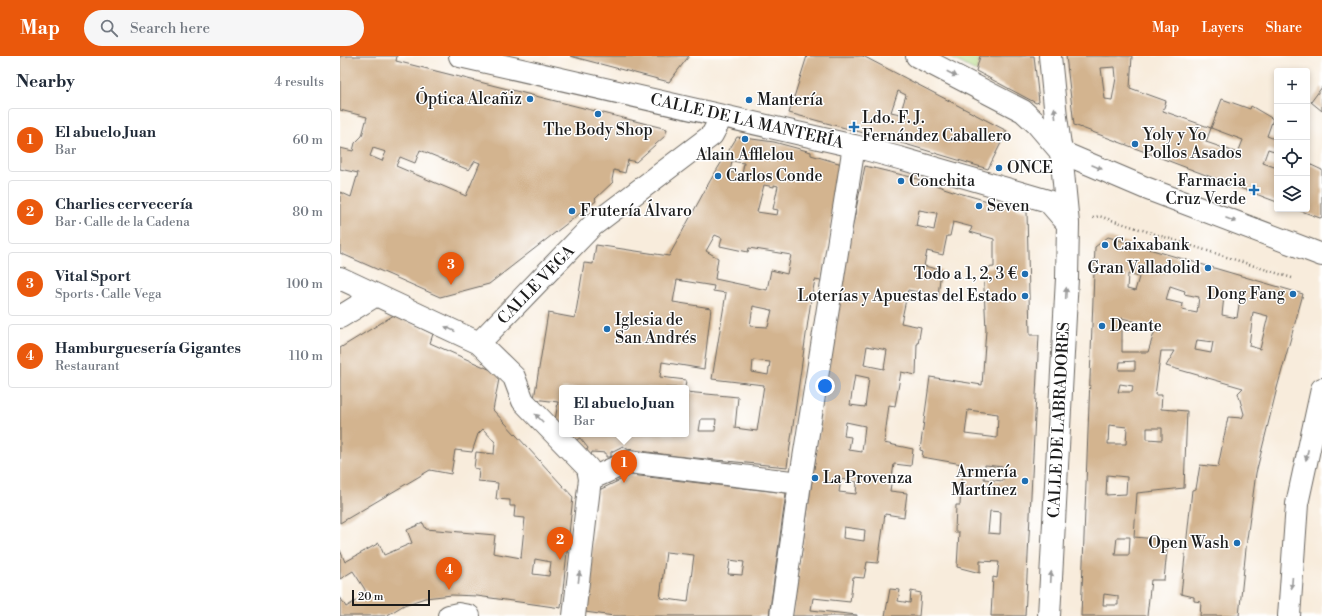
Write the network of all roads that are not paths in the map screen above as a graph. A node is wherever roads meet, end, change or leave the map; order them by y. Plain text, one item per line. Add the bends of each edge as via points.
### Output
1 (460, 56) edge
2 (917, 56) edge
3 (1050, 56) edge
4 (722, 116) junction
5 (854, 146) junction
6 (1061, 152) junction
7 (1068, 224) junction
8 (1322, 255) edge
9 (340, 278) edge
10 (376, 295) junction
11 (340, 317) edge
12 (479, 343) junction
13 (1322, 389) edge
14 (590, 479) junction
15 (800, 483) junction
16 (450, 616) edge
17 (469, 616) edge
18 (574, 616) edge
19 (781, 616) edge
20 (1049, 616) edge
21 (1289, 616) edge

1 - 4 street, CALLE DE LA MANTERÍA
2 -> 6 street via 1023,111
6 -> 3 street, CALLE DE LABRADORES
4 - 5 street, CALLE DE LA MANTERÍA
4 - 12 street, CALLE VEGA via 712,135 592,226
5 - 7 street, CALLE DE LA MANTERÍA via 1048,201
5 - 15 street
6 - 7 street, CALLE DE LABRADORES
6 -> 8 street via 1148,189
20 -> 7 street, CALLE DE LABRADORES
9 - 10 street
10 - 11 street
12 -> 10 street
14 -> 12 street via 588,468 523,401 514,377
13 -> 21 street via 1297,504
14 - 15 street via 628,462
18 -> 14 street
15 - 19 street
16 - 17 street

